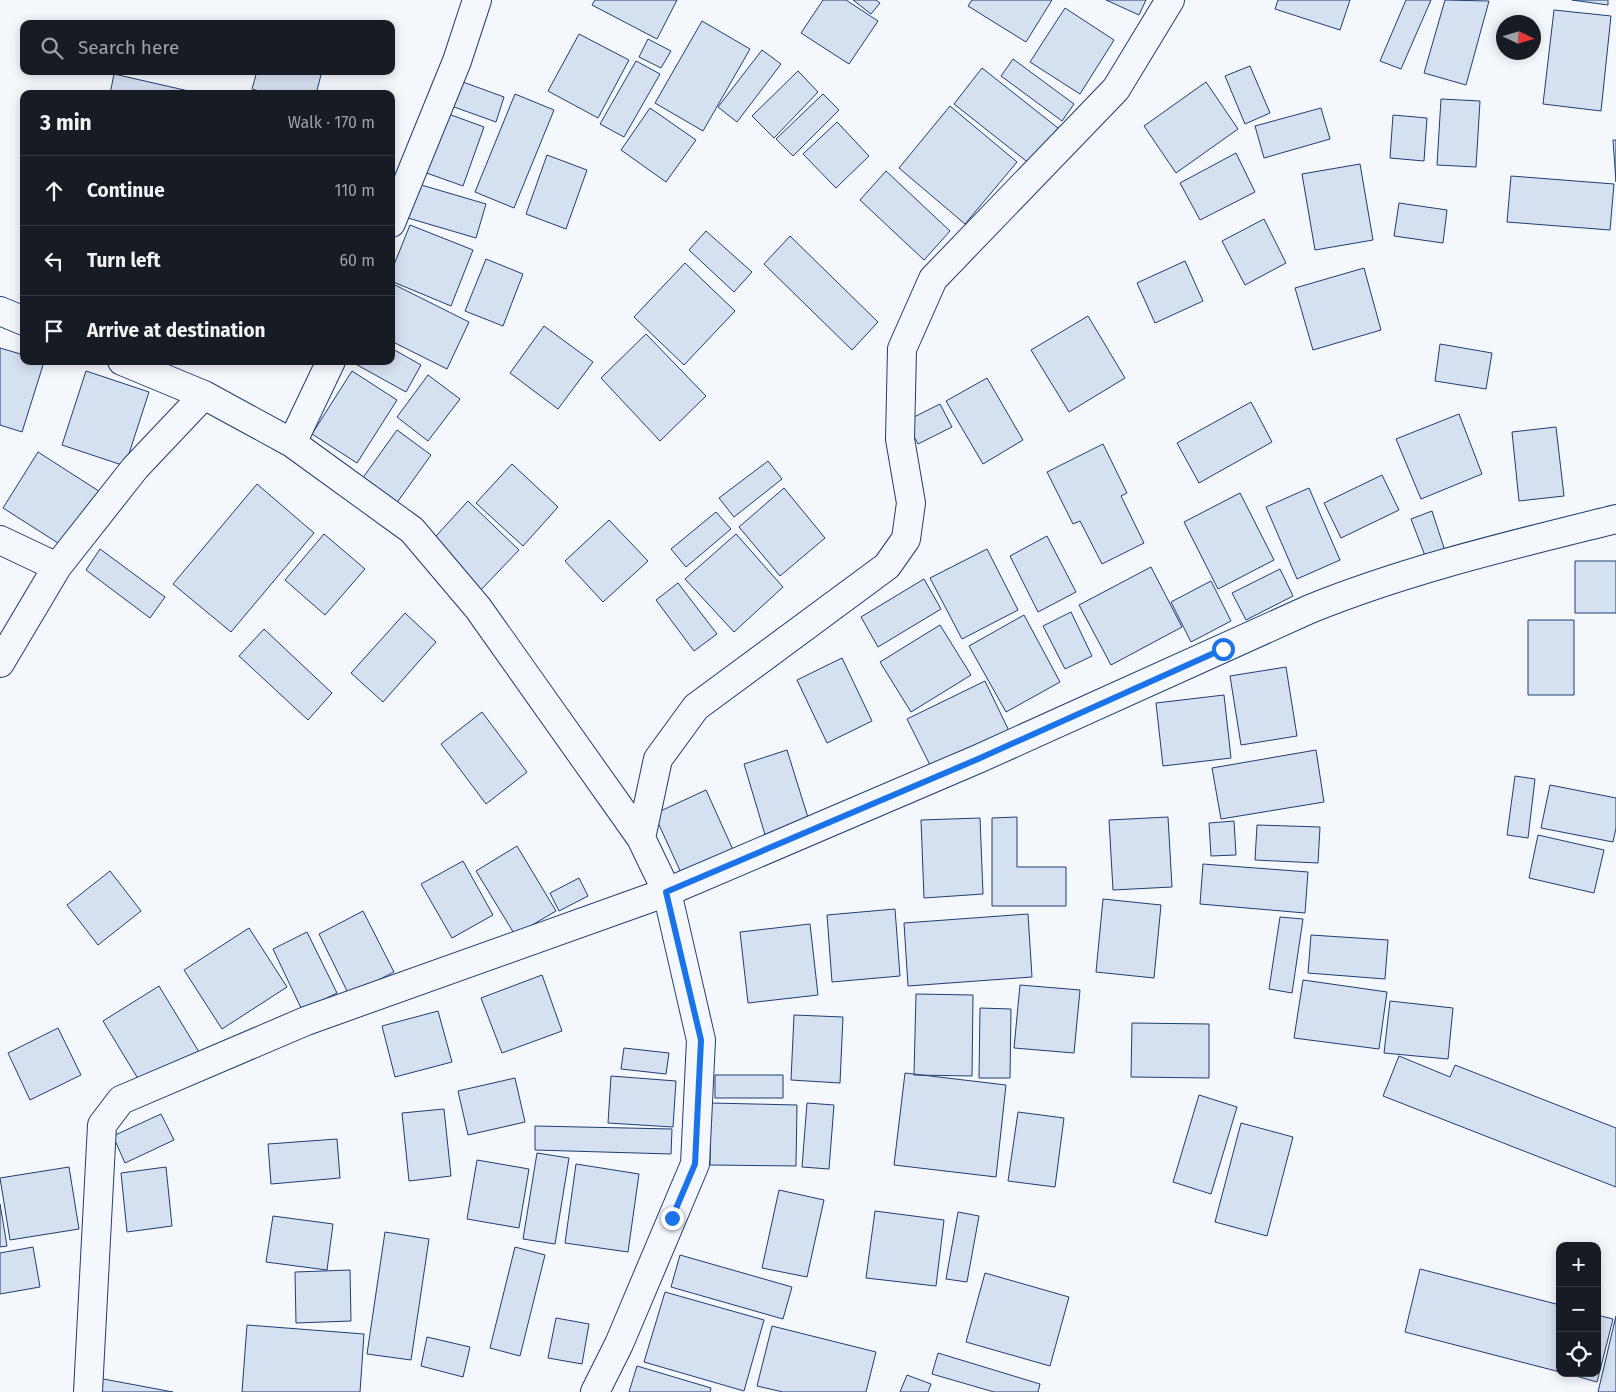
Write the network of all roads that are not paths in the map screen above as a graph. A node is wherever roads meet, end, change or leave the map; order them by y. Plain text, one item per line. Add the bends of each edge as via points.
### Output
1 (477, 0) edge
2 (1170, 0) edge
3 (395, 213) edge
4 (0, 311) edge
5 (20, 319) edge
6 (132, 365) edge
7 (329, 365) edge
8 (204, 395) junction
9 (292, 443) junction
10 (1616, 519) edge
11 (0, 540) edge
12 (57, 567) junction
13 (0, 663) edge
14 (641, 838) junction
15 (666, 892) junction
16 (88, 1392) edge
17 (595, 1392) edge

1 - 3 street via 457,61
2 - 14 street via 1116,89 933,279 902,349 900,439 912,503 906,539 887,566 696,707 658,759
4 - 5 street
6 - 8 street
7 - 9 street
8 - 9 street
8 - 12 street via 136,468
9 - 14 street via 412,530 478,608
10 - 15 street via 1467,556 1365,587 969,763
11 - 12 street
12 - 13 street
14 - 15 street
15 - 16 street via 306,1021 121,1100 102,1125
15 - 17 street via 701,1040 695,1164 619,1344

